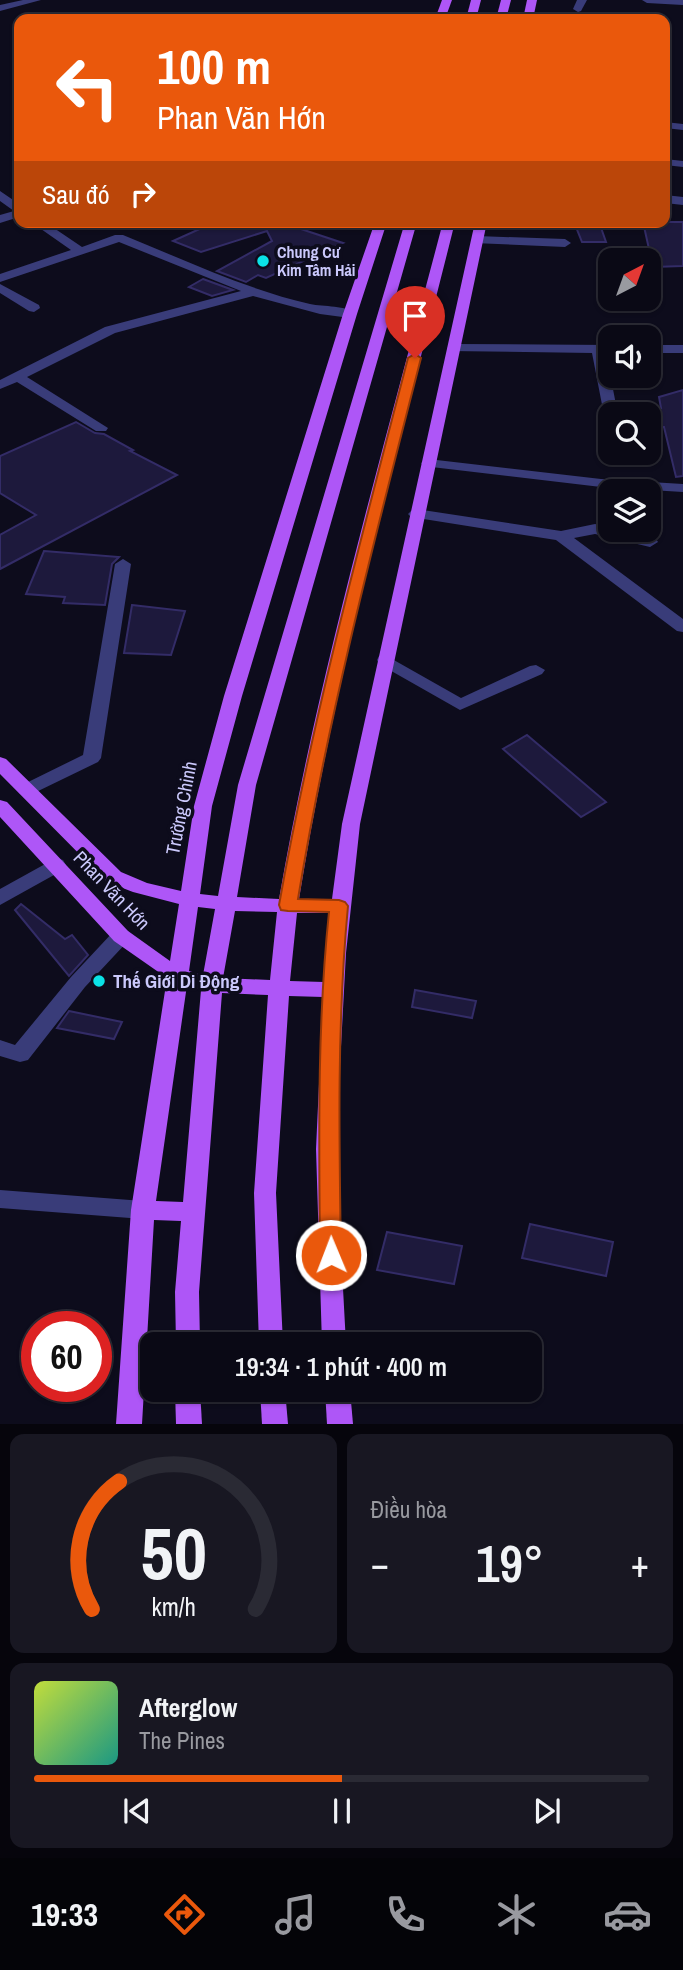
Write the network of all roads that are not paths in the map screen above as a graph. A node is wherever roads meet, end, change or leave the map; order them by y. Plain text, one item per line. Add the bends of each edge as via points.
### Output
1 (36, 0) edge
2 (647, 0) edge
3 (683, 2) edge
4 (0, 8) edge
5 (0, 195) edge
6 (14, 207) edge
7 (46, 228) edge
8 (379, 228) edge
9 (409, 228) edge
10 (447, 228) edge
11 (480, 228) edge
12 (477, 240) junction
13 (565, 243) dead end
14 (80, 251) junction
15 (0, 265) edge
16 (14, 273) junction
17 (0, 278) edge
18 (0, 288) edge
19 (252, 292) junction
20 (34, 308) dead end
21 (350, 314) junction
22 (453, 348) junction
23 (598, 349) edge
24 (661, 349) edge
25 (683, 349) edge
26 (18, 377) junction
27 (0, 385) edge
28 (101, 428) dead end
29 (428, 463) junction
30 (683, 488) edge
31 (416, 514) junction
32 (598, 531) edge
33 (561, 537) junction
34 (124, 564) dead end
35 (683, 627) edge
36 (385, 660) junction
37 (536, 670) dead end
38 (0, 763) edge
39 (26, 790) junction
40 (0, 806) edge
41 (57, 865) junction
42 (0, 898) edge
43 (190, 899) junction
44 (224, 902) junction
45 (288, 905) junction
46 (339, 906) junction
47 (121, 936) junction
48 (179, 976) junction
49 (212, 985) junction
50 (279, 988) junction
51 (332, 990) junction
52 (0, 1048) edge
53 (0, 1199) edge
54 (144, 1209) junction
55 (192, 1212) junction
56 (188, 1332) edge
57 (271, 1332) edge
58 (334, 1332) edge
59 (188, 1402) edge
60 (274, 1402) edge
61 (339, 1402) edge
62 (129, 1424) edge
63 (189, 1424) edge
64 (275, 1424) edge
65 (341, 1424) edge

1 - 4 street
2 - 3 street
5 - 6 street
7 - 14 street
8 - 21 main road, Trường Chinh
9 - 44 main road via 247,785
10 - 45 main road via 338,656
11 - 12 main road
12 - 13 street
12 - 22 main road
14 - 16 street
14 - 19 street via 119,238
15 - 16 street
16 - 17 street
18 - 20 street
19 - 21 street via 314,310
19 - 26 street via 110,330
21 - 43 main road, Trường Chinh via 233,696 203,806
22 - 23 street
22 - 29 main road
24 - 25 street
26 - 27 street
26 - 28 street
29 - 30 street
29 - 31 main road
31 - 33 street
31 - 36 main road
32 - 33 street
33 - 35 street
34 - 39 street via 92,758
36 - 37 street via 460,705
36 - 46 main road
38 - 39 main road, Phan Văn Hớn
39 - 43 main road, Phan Văn Hớn via 114,877 136,888
40 - 41 main road, Phan Văn Hớn
41 - 42 street
41 - 47 main road, Phan Văn Hớn
43 - 44 main road, Phan Văn Hớn
43 - 48 main road, Trường Chinh
44 - 45 main road, Phan Văn Hớn
44 - 49 main road
45 - 46 main road, Phan Văn Hớn
45 - 50 main road
46 - 51 main road
47 - 48 main road, Phan Văn Hớn
47 - 52 street via 20,1054
48 - 49 main road, Phan Văn Hớn
48 - 54 main road, Trường Chinh
49 - 50 main road, Phan Văn Hớn
49 - 55 main road
50 - 51 main road, Phan Văn Hớn
50 - 57 main road via 265,1192
51 - 58 main road via 328,1115
53 - 54 street
54 - 55 main road
54 - 62 main road, Trường Chinh
55 - 56 main road
59 - 63 main road
60 - 64 main road
61 - 65 main road

